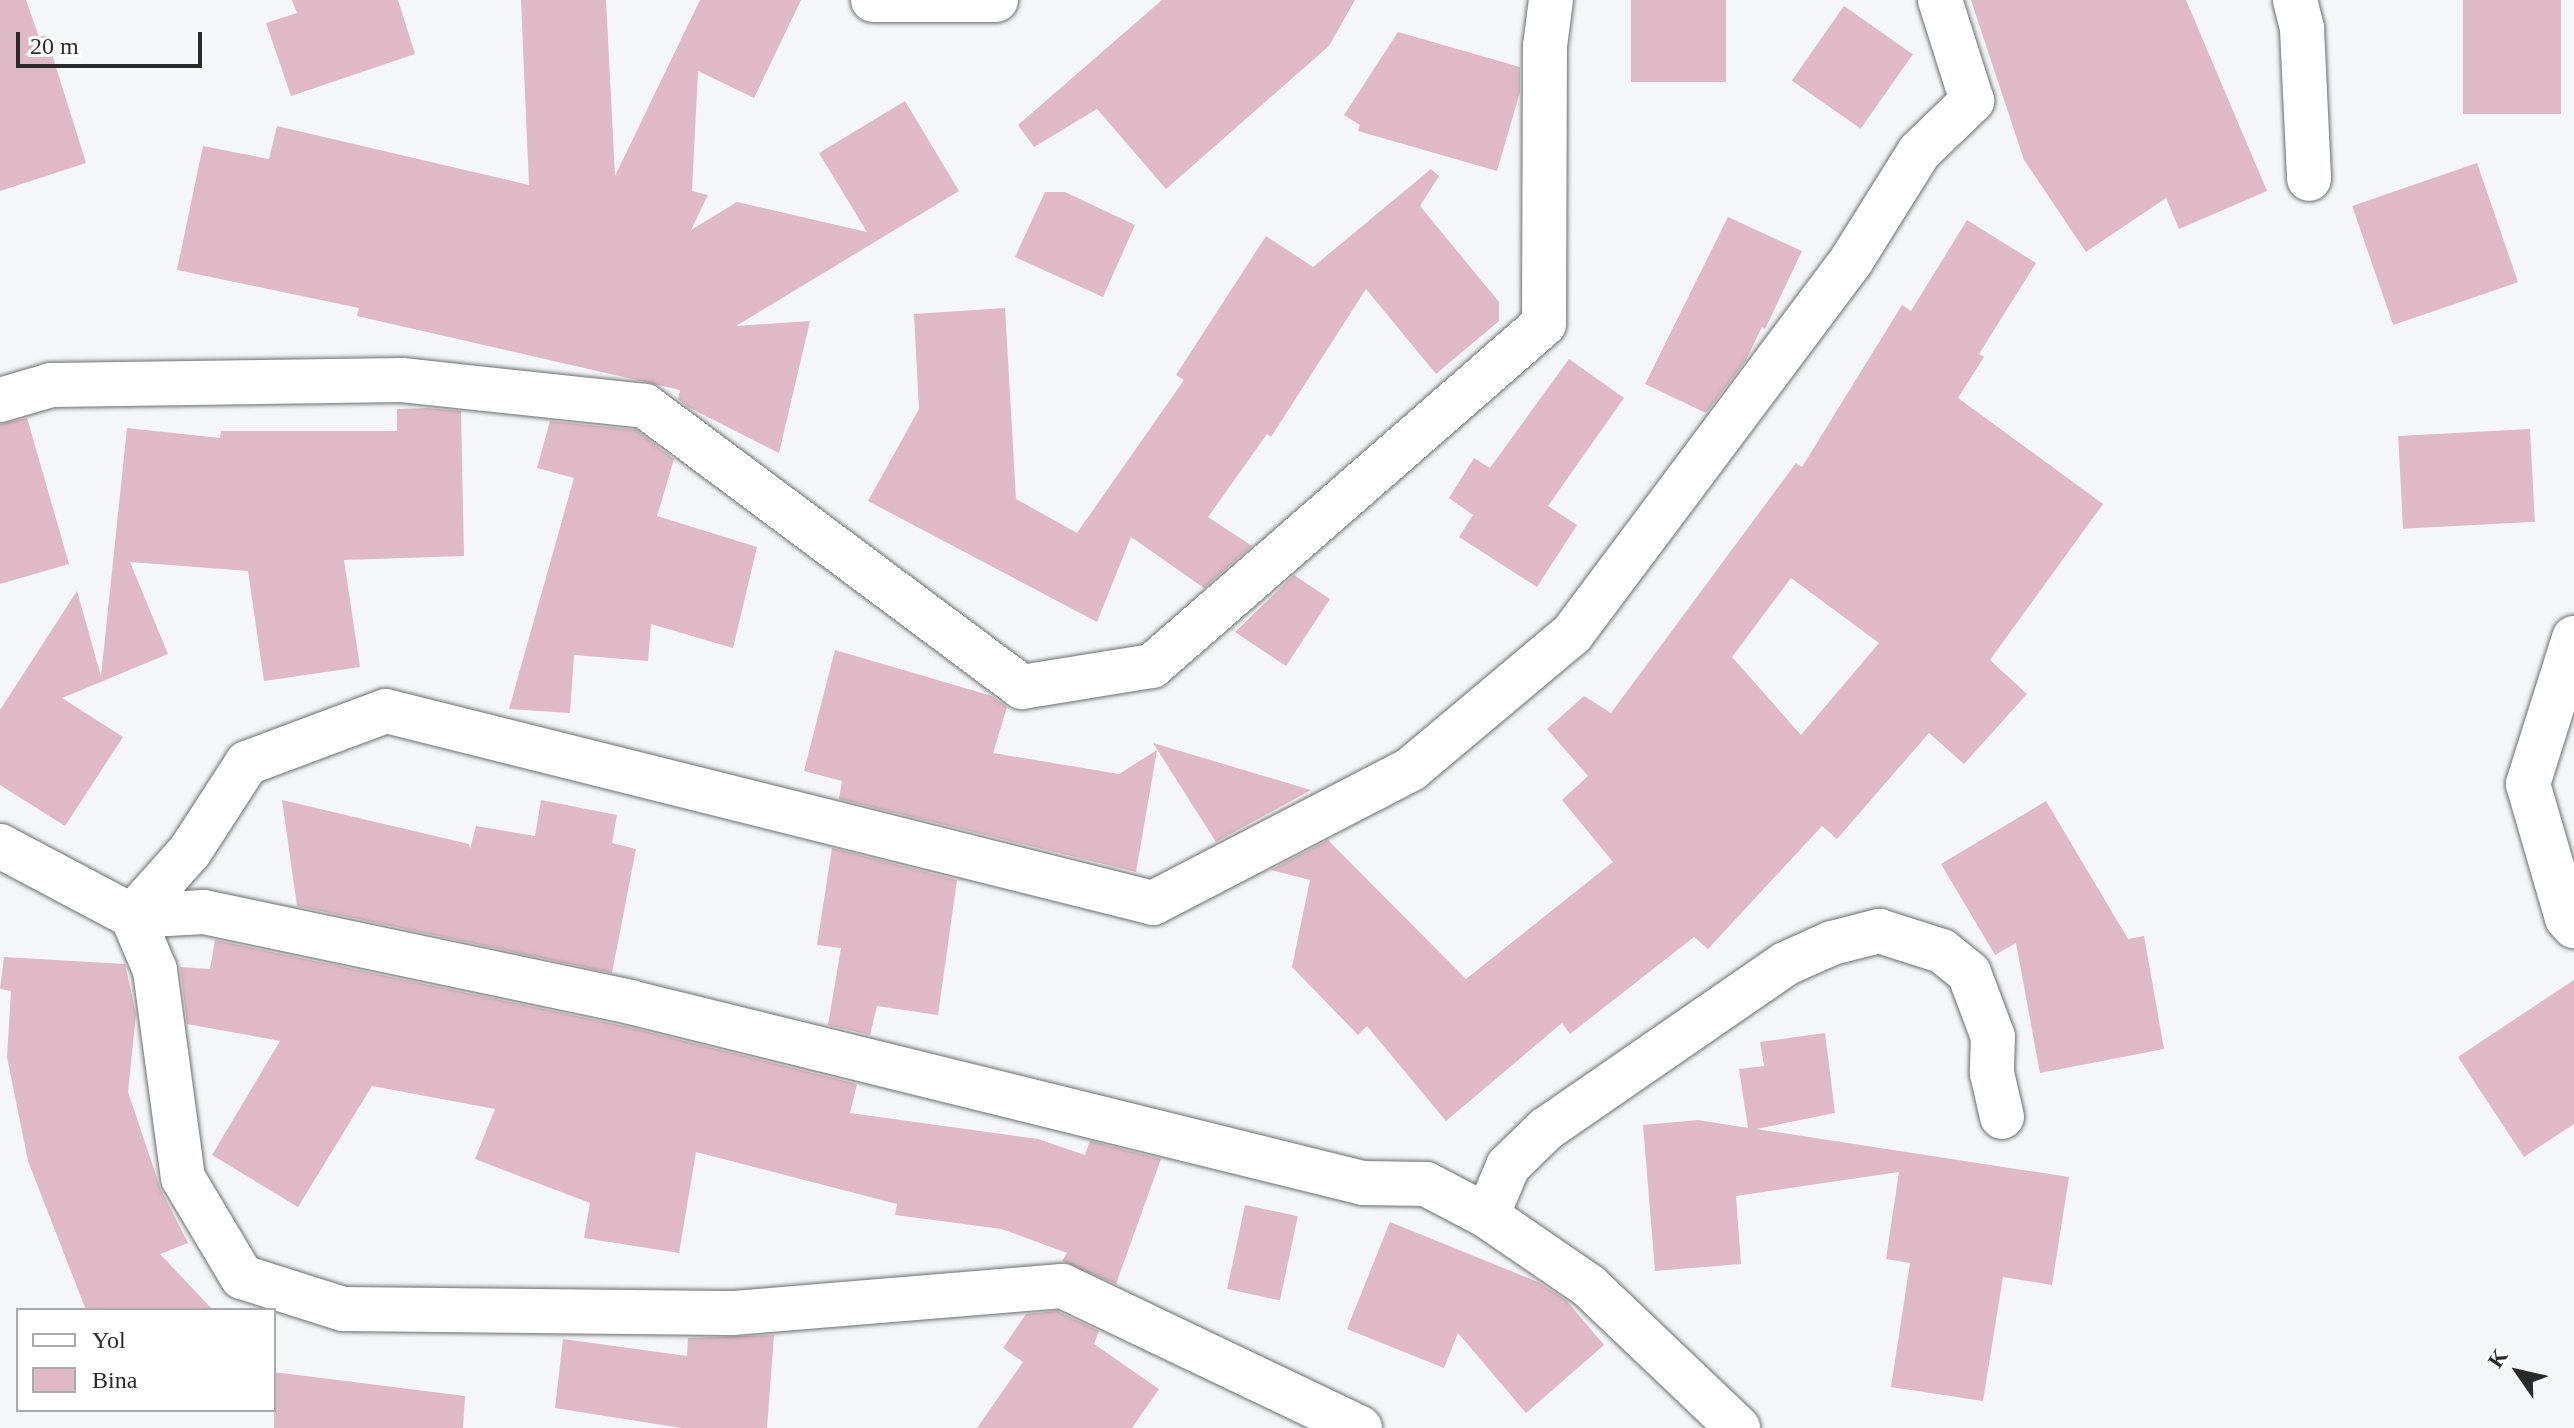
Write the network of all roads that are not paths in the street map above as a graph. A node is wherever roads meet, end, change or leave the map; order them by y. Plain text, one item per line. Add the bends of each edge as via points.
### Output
1 (873, 0) edge
2 (996, 0) edge
3 (1551, 0) edge
4 (1940, 0) edge
5 (2295, 0) edge
6 (2309, 179) dead end
7 (0, 400) edge
8 (2574, 638) edge
9 (0, 846) edge
10 (132, 916) junction
11 (2574, 926) edge
12 (2002, 1117) dead end
13 (1487, 1216) junction
14 (1360, 1428) edge
15 (1738, 1428) edge

1 - 2 street
3 - 7 street via 1545,46 1544,324 1152,666 1022,687 645,406 402,380 51,385
4 - 10 street via 1972,101 1919,152 1851,261 1572,634 1411,769 1153,903 386,711 247,763 190,851
5 - 6 street via 2302,29
8 - 11 street via 2528,784 2567,918
9 - 10 street
10 - 13 street via 204,912 630,1002 1363,1183 1426,1184
10 - 14 street via 155,970 183,1178 242,1277 343,1309 732,1313 1062,1286
12 - 13 street via 1992,1073 1993,1037 1969,973 1942,951 1879,931 1832,943 1785,964 1546,1129 1508,1166
13 - 15 street via 1589,1286

